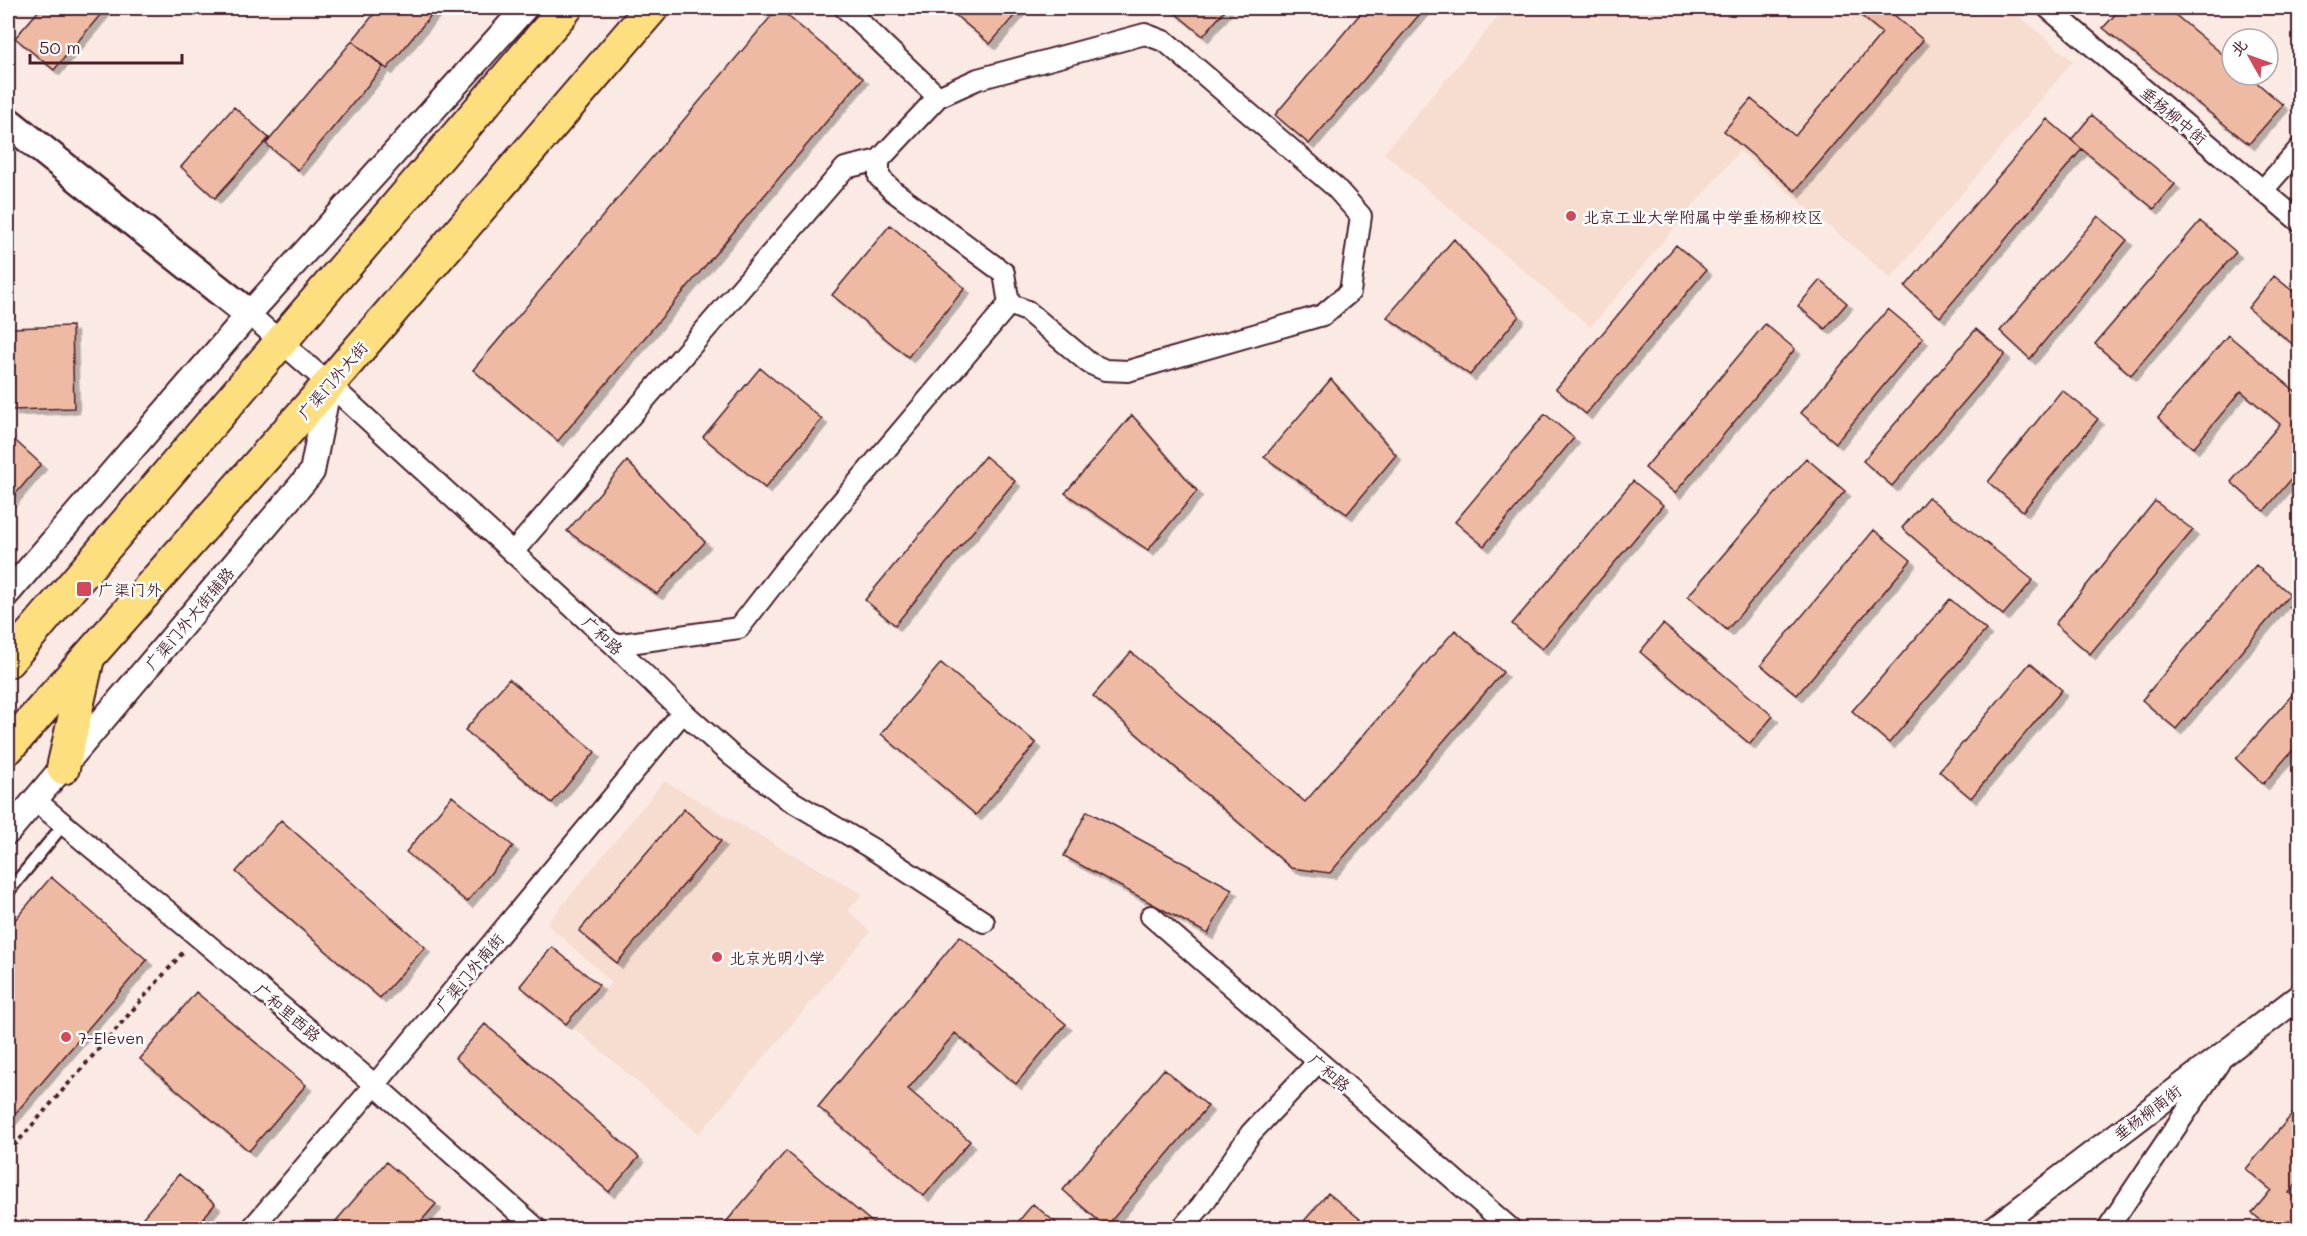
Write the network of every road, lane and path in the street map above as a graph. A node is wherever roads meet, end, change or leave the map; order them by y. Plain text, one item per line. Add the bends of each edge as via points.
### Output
1 (566, 8) edge
2 (652, 8) edge
3 (845, 8) edge
4 (2049, 8) edge
5 (516, 11) edge
6 (938, 97) junction
7 (8, 122) edge
8 (2300, 148) edge
9 (879, 160) junction
10 (2263, 190) junction
11 (2300, 222) edge
12 (1010, 304) junction
13 (249, 314) junction
14 (280, 342) junction
15 (329, 384) junction
16 (513, 552) junction
17 (8, 593) edge
18 (614, 645) junction
19 (89, 655) junction
20 (8, 661) edge
21 (683, 712) junction
22 (8, 748) edge
23 (63, 768) junction
24 (35, 800) junction
25 (64, 824) junction
26 (8, 832) edge
27 (8, 892) edge
28 (1151, 916) dead end
29 (984, 922) dead end
30 (197, 936) junction
31 (2300, 996) edge
32 (2225, 1053) junction
33 (1318, 1062) junction
34 (375, 1086) junction
35 (8, 1154) edge
36 (252, 1228) edge
37 (536, 1228) edge
38 (1182, 1228) edge
39 (1510, 1228) edge
40 (1995, 1228) edge
41 (2108, 1228) edge

1 - 14 main road
2 - 15 main road, 广渠门外大街
3 - 6 street
4 - 10 street, 垂杨柳中街
5 - 13 street
6 - 9 street
6 - 12 street via 978,79 1145,34 1166,42 1335,187 1361,216 1350,292 1323,315 1128,371 1106,370 1089,363 1027,311
7 - 13 main road
8 - 10 street
9 - 12 street via 879,177 893,191 1004,273
9 - 16 street via 845,168
10 - 11 street, 垂杨柳中街
12 - 18 street via 739,628
13 - 14 street, 广和路
13 - 17 street
14 - 15 street, 广和路
14 - 20 main road
15 - 16 street, 广和路
15 - 19 main road, 广渠门外大街
15 - 23 street, 广渠门外大街辅路 via 312,472
16 - 18 street, 广和路
18 - 21 street, 广和路
19 - 22 main road, 广渠门外大街
19 - 23 main road
21 - 29 street, 广和路 via 788,799
21 - 34 street, 广渠门外南街
23 - 24 street, 广渠门外大街辅路
24 - 25 street, 广和里西路
24 - 26 street, 广渠门外大街辅路
25 - 27 lane
25 - 30 street, 广和里西路
28 - 33 street, 广和路
30 - 34 street, 广和里西路
30 - 35 path
31 - 32 street, 垂杨柳南街
32 - 40 street, 垂杨柳南街
32 - 41 street
33 - 38 street via 1251,1133
33 - 39 street, 广和路
34 - 36 street, 广渠门外南街
34 - 37 street, 广和里西路

